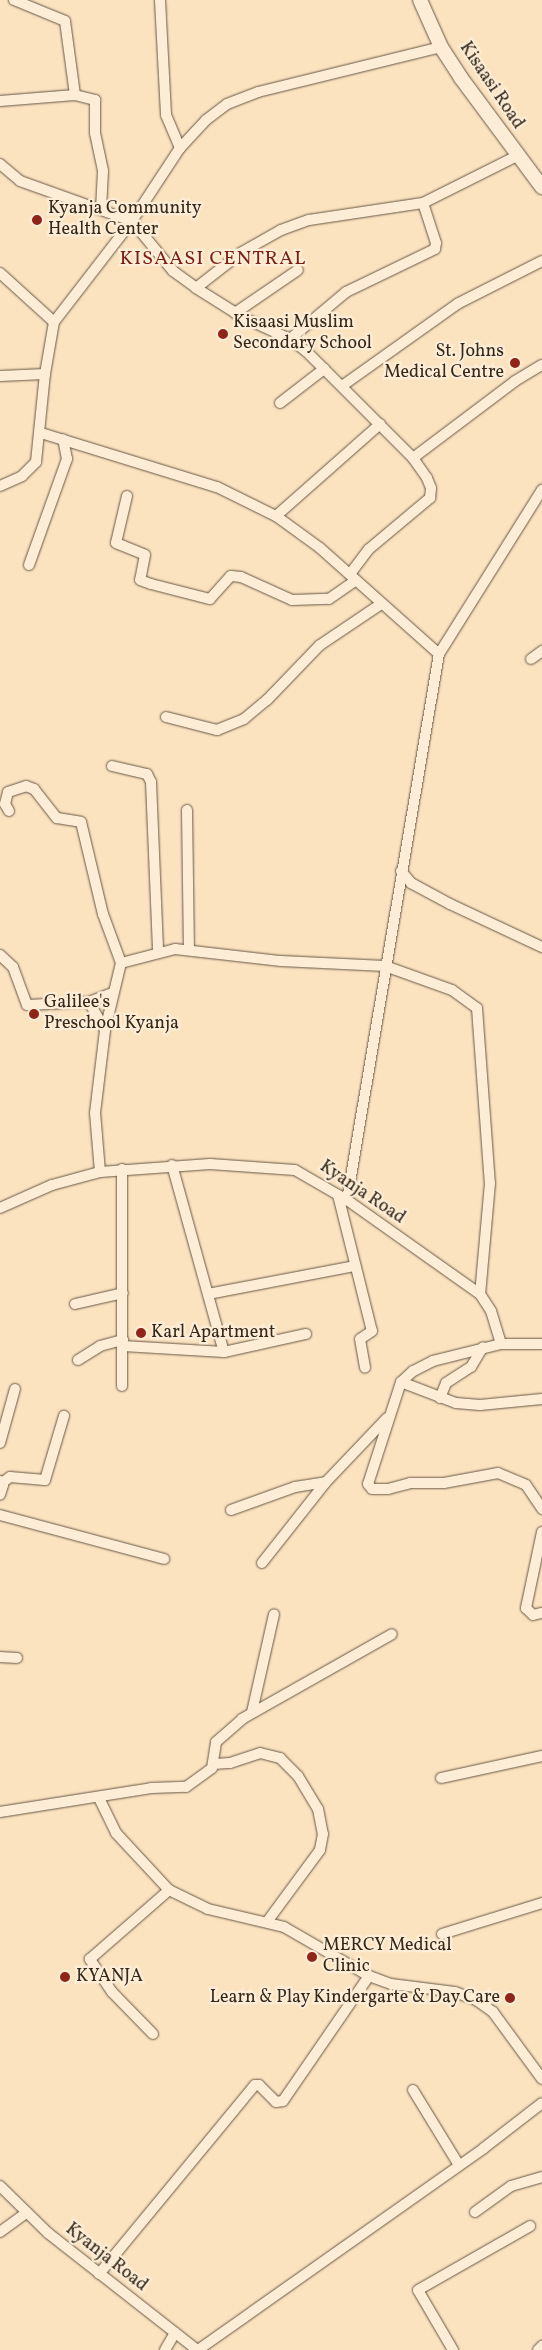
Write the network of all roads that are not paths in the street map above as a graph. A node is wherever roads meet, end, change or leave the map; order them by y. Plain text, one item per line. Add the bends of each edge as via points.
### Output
1 (14, 0) edge
2 (160, 0) edge
3 (420, 0) edge
4 (441, 47) junction
5 (75, 95) junction
6 (0, 102) edge
7 (180, 148) junction
8 (517, 156) junction
9 (0, 164) edge
10 (542, 186) edge
11 (423, 203) junction
12 (101, 209) junction
13 (132, 221) junction
14 (542, 261) edge
15 (298, 270) dead end
16 (0, 273) edge
17 (196, 288) junction
18 (235, 313) junction
19 (54, 322) junction
20 (290, 339) junction
21 (542, 365) edge
22 (324, 369) junction
23 (45, 374) junction
24 (0, 376) edge
25 (342, 386) junction
26 (280, 403) dead end
27 (380, 424) junction
28 (41, 433) junction
29 (63, 439) junction
30 (413, 458) junction
31 (0, 486) edge
32 (542, 490) edge
33 (127, 496) dead end
34 (276, 516) junction
35 (29, 565) dead end
36 (353, 577) junction
37 (381, 604) junction
38 (542, 651) edge
39 (439, 654) junction
40 (531, 659) dead end
41 (166, 717) dead end
42 (112, 766) dead end
43 (187, 810) dead end
44 (9, 811) dead end
45 (401, 871) junction
46 (542, 947) edge
47 (189, 950) junction
48 (158, 951) junction
49 (0, 955) edge
50 (121, 963) junction
51 (385, 966) junction
52 (113, 993) junction
53 (89, 1002) junction
54 (104, 1030) junction
55 (172, 1165) junction
56 (122, 1169) junction
57 (100, 1172) junction
58 (343, 1198) junction
59 (0, 1208) edge
60 (355, 1266) junction
61 (123, 1294) junction
62 (208, 1294) junction
63 (480, 1294) junction
64 (75, 1304) dead end
65 (306, 1334) dead end
66 (123, 1343) junction
67 (501, 1344) junction
68 (542, 1344) edge
69 (483, 1347) junction
70 (224, 1352) junction
71 (78, 1360) dead end
72 (365, 1368) dead end
73 (401, 1382) junction
74 (122, 1386) dead end
75 (15, 1389) dead end
76 (440, 1398) junction
77 (542, 1399) edge
78 (64, 1416) dead end
79 (388, 1418) junction
80 (0, 1443) edge
81 (1, 1482) edge
82 (326, 1482) junction
83 (0, 1495) edge
84 (542, 1509) edge
85 (231, 1510) dead end
86 (0, 1515) edge
87 (542, 1532) edge
88 (164, 1559) dead end
89 (262, 1563) dead end
90 (542, 1613) edge
91 (274, 1614) dead end
92 (392, 1634) dead end
93 (0, 1657) edge
94 (17, 1658) dead end
95 (252, 1712) junction
96 (542, 1756) edge
97 (214, 1764) junction
98 (441, 1778) dead end
99 (99, 1798) junction
100 (0, 1812) edge
101 (169, 1890) junction
102 (542, 1903) edge
103 (267, 1922) junction
104 (442, 1934) dead end
105 (368, 1976) junction
106 (153, 2034) dead end
107 (542, 2079) edge
108 (413, 2090) dead end
109 (542, 2103) edge
110 (459, 2166) junction
111 (542, 2178) edge
112 (0, 2186) edge
113 (475, 2212) dead end
114 (25, 2214) junction
115 (530, 2226) dead end
116 (0, 2232) edge
117 (99, 2274) junction
118 (175, 2333) junction
119 (542, 2346) edge
120 (165, 2350) edge
121 (197, 2350) edge
122 (453, 2350) edge
123 (538, 2350) edge

1 - 5 street via 65,21
2 - 7 street via 166,115
3 - 4 main road, Kisaasi Road
4 - 7 street via 242,97 206,120
4 - 8 main road, Kisaasi Road
5 - 6 street
5 - 12 street via 92,98 96,105 95,133 103,171
7 - 13 street
8 - 10 main road, Kisaasi Road
8 - 11 street
9 - 12 street via 20,181
11 - 17 street via 309,220 242,252
11 - 20 street via 435,249 346,292
12 - 13 street
13 - 17 street via 174,271
13 - 19 street
14 - 25 street via 459,303
15 - 18 street
16 - 19 street
17 - 18 street
18 - 20 street
19 - 23 street
20 - 22 street
21 - 30 street via 515,381
22 - 25 street
22 - 26 street
23 - 24 street
23 - 28 street
25 - 27 street
27 - 30 street
27 - 34 street
28 - 29 street
28 - 31 street via 36,462
29 - 34 street via 217,487
29 - 35 street via 67,459
30 - 36 street via 427,478 430,498 369,550
32 - 39 street
33 - 36 street via 116,543 145,555 140,580 151,584 210,599 231,576 241,577 292,600 329,599
34 - 36 street
36 - 37 street
37 - 39 street
37 - 41 street via 320,645 244,719 217,730
38 - 40 street
39 - 45 street
42 - 48 street via 147,774 151,782
43 - 47 street
44 - 50 street via 5,804 8,792 26,786 34,789 57,818 81,822 103,914
45 - 46 street via 411,883
45 - 51 street
47 - 48 street
47 - 51 street via 281,961
48 - 50 street
49 - 53 street via 13,967 27,1005
50 - 52 street
51 - 58 street
51 - 63 street via 452,990 477,1008 490,1183
52 - 53 street
52 - 54 street
53 - 54 street
54 - 57 street via 94,1130
55 - 56 street, Kyanja Road
55 - 58 street, Kyanja Road via 282,1168 307,1175
55 - 62 street
56 - 57 street, Kyanja Road
56 - 61 street
57 - 59 street, Kyanja Road via 52,1184
58 - 60 street
58 - 63 street, Kyanja Road
60 - 62 street
60 - 72 street via 372,1331 360,1339
61 - 64 street
61 - 66 street
62 - 70 street
63 - 67 street, Kyanja Road via 491,1311
65 - 70 street
66 - 70 street
66 - 71 street via 100,1346
66 - 74 street
67 - 68 street
67 - 69 street
69 - 73 street via 433,1361 413,1371
69 - 76 street via 471,1366 446,1383
73 - 76 street
73 - 79 street
75 - 80 street
76 - 77 street via 480,1405
78 - 81 street via 45,1480 10,1477
79 - 82 street
79 - 84 street via 385,1440 369,1477 372,1489 410,1483 452,1482 498,1473 526,1485
81 - 83 street
82 - 85 street via 295,1487
82 - 89 street
86 - 88 street via 111,1542 138,1554
87 - 90 street via 526,1608 533,1616
91 - 95 street
92 - 95 street
93 - 94 street
95 - 97 street via 216,1742
96 - 98 street
97 - 99 street via 200,1779 186,1786 151,1788
97 - 103 street via 230,1763 260,1753 280,1758 298,1776 318,1809 323,1834 320,1850
99 - 100 street
99 - 101 street via 125,1845
101 - 103 street via 196,1906
101 - 106 street via 90,1959 112,1992
102 - 104 street
103 - 105 street via 298,1933
105 - 107 street via 391,1984 455,1992 476,2000 494,2012
105 - 117 street via 283,2101 276,2102 259,2085 255,2085
108 - 110 street
109 - 110 street
110 - 121 street
111 - 113 street via 511,2186
112 - 114 street, Kyanja Road
114 - 116 street
114 - 117 street, Kyanja Road
115 - 122 street via 418,2290
117 - 118 street, Kyanja Road
118 - 120 street
118 - 121 street, Kyanja Road
119 - 123 street

